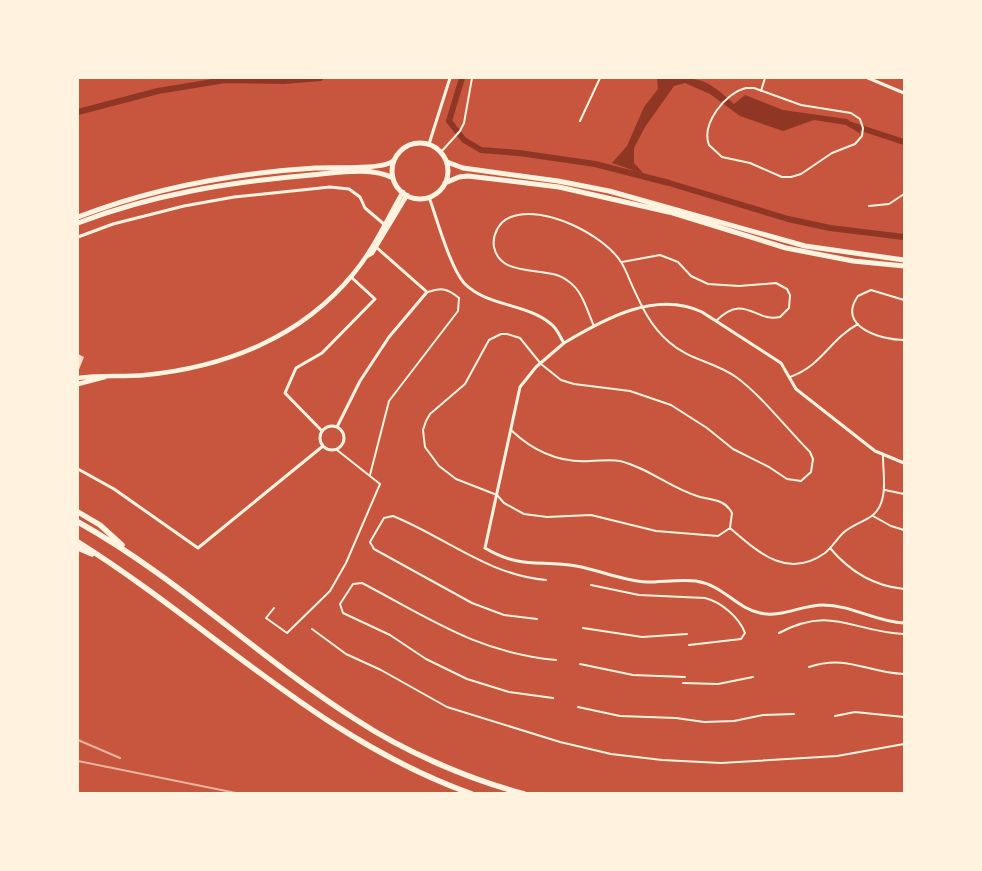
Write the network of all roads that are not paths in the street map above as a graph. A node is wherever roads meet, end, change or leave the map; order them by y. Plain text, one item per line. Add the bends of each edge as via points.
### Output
1 (450, 78) edge
2 (472, 78) edge
3 (600, 78) edge
4 (766, 78) edge
5 (868, 78) edge
6 (761, 91) junction
7 (904, 93) edge
8 (580, 121) dead end
9 (428, 144) junction
10 (441, 152) junction
11 (393, 161) junction
12 (447, 162) junction
13 (393, 178) junction
14 (446, 183) junction
15 (405, 194) junction
16 (904, 194) edge
17 (429, 197) junction
18 (869, 206) dead end
19 (78, 216) edge
20 (78, 224) edge
21 (385, 226) junction
22 (78, 237) edge
23 (376, 247) junction
24 (366, 257) junction
25 (904, 260) edge
26 (622, 262) junction
27 (904, 266) edge
28 (351, 277) junction
29 (427, 292) junction
30 (904, 300) edge
31 (642, 307) junction
32 (716, 321) junction
33 (858, 324) junction
34 (594, 327) junction
35 (904, 340) edge
36 (564, 343) junction
37 (541, 364) junction
38 (108, 376) junction
39 (789, 377) junction
40 (78, 378) edge
41 (78, 384) edge
42 (337, 427) junction
43 (511, 430) junction
44 (322, 431) junction
45 (323, 446) junction
46 (337, 450) junction
47 (883, 456) junction
48 (904, 463) edge
49 (78, 469) edge
50 (370, 475) junction
51 (884, 490) junction
52 (904, 494) edge
53 (496, 495) junction
54 (78, 512) edge
55 (872, 515) junction
56 (78, 522) edge
57 (730, 528) junction
58 (904, 530) edge
59 (78, 542) edge
60 (78, 548) edge
61 (830, 548) junction
62 (133, 555) junction
63 (104, 558) junction
64 (546, 580) dead end
65 (591, 585) dead end
66 (904, 589) edge
67 (274, 608) dead end
68 (537, 620) dead end
69 (904, 622) edge
70 (583, 628) dead end
71 (312, 630) dead end
72 (779, 633) dead end
73 (687, 634) dead end
74 (904, 634) edge
75 (688, 645) dead end
76 (556, 660) dead end
77 (580, 664) dead end
78 (809, 667) dead end
79 (904, 674) edge
80 (685, 677) dead end
81 (753, 677) dead end
82 (683, 683) dead end
83 (553, 698) dead end
84 (578, 707) dead end
85 (794, 714) dead end
86 (835, 716) dead end
87 (904, 716) edge
88 (904, 744) edge
89 (472, 794) edge
90 (524, 794) edge

1 - 9 street
2 - 10 lane via 464,123
3 - 8 lane
4 - 6 lane
5 - 7 street
6 - 6 lane via 801,105 851,113 860,120 862,136 855,144 823,157 801,174 782,177 750,163 722,157 712,150 707,140 707,128 726,101 732,94 746,88
9 - 10 main road
9 - 11 main road via 412,144 402,149
10 - 12 main road
11 - 13 main road
11 - 19 main road via 380,166 311,168 195,183
12 - 14 main road
12 - 25 main road via 463,168 609,191 805,246
13 - 15 main road
13 - 20 main road via 381,173 345,173 229,184 137,203
14 - 17 main road
14 - 27 main road via 468,176 559,187 673,213 793,250
15 - 17 main road
15 - 21 street
16 - 18 lane via 889,204
17 - 36 street via 454,266 464,283 480,295 539,316 552,325
21 - 22 street via 348,189 330,187 188,205 113,224
21 - 23 street
21 - 24 street
23 - 24 street
23 - 29 street
24 - 28 street
26 - 31 lane
26 - 32 lane via 660,255 678,262 699,281 728,286 776,282 790,295 790,308 780,317 768,318 754,311 738,309
26 - 34 lane via 599,240 556,220 517,215 502,222 497,229 494,245 501,260 515,269 548,272 568,281 582,298
28 - 38 street via 314,312 272,341 211,363 146,375
28 - 44 street via 376,298 322,353 296,368 285,393
29 - 42 street via 389,336 360,380
29 - 50 lane via 448,289 459,298 458,311 388,401
30 - 33 lane via 877,291 864,292 853,308
31 - 32 street via 662,303 683,305
31 - 34 street
31 - 37 lane via 654,327 671,344 698,360 725,370 745,385 810,452 813,466 807,477 801,481 787,479 733,449 671,405 630,391 574,384 556,377
32 - 39 street via 781,363
33 - 35 lane via 874,335
33 - 39 lane via 841,335 811,367
34 - 36 street
36 - 37 street
37 - 43 street via 520,387
37 - 53 lane via 520,338 507,334 495,337 485,345 465,384 426,421 423,439 434,461 456,479
38 - 40 street
38 - 41 street
39 - 47 street via 803,394
42 - 44 street via 329,426
42 - 46 street via 343,432 344,440
43 - 53 street
43 - 57 lane via 547,455 576,461 604,460 630,464 684,492 723,502 732,514
44 - 45 street
45 - 46 street
45 - 49 street via 198,548 114,489
46 - 50 lane
47 - 48 street
47 - 51 lane
50 - 67 lane via 380,484 346,562 330,590 287,633 266,618
51 - 52 lane
51 - 55 lane via 881,504
53 - 57 lane via 514,510 536,517 591,515 656,531 718,536
53 - 69 street via 485,548 516,562 577,566 645,582 697,581 725,592 746,608 770,615 807,606 835,606 888,621
54 - 62 highway via 100,525
55 - 58 lane via 884,524
55 - 61 lane via 849,529
56 - 62 highway
57 - 61 lane via 762,556 783,563 805,562
59 - 63 highway
60 - 63 highway
61 - 66 lane via 847,566 868,580
62 - 90 highway via 355,719 432,760
63 - 89 highway via 335,726 412,770
64 - 68 lane via 508,573 481,563 393,516 384,518 370,542 374,549 462,598 493,612
65 - 75 lane via 639,595 714,600 723,605 744,630 741,638
70 - 73 lane via 642,637
71 - 88 lane via 342,652 458,712 560,742 619,755 721,763 837,756
72 - 74 lane via 804,622 831,619
76 - 83 lane via 501,651 449,631 362,582 356,582 340,604 343,613 390,635 441,667 495,688
77 - 80 lane via 633,676
78 - 79 lane via 846,662
81 - 82 lane via 718,684
84 - 85 lane via 620,716 714,722
86 - 87 lane via 855,712

